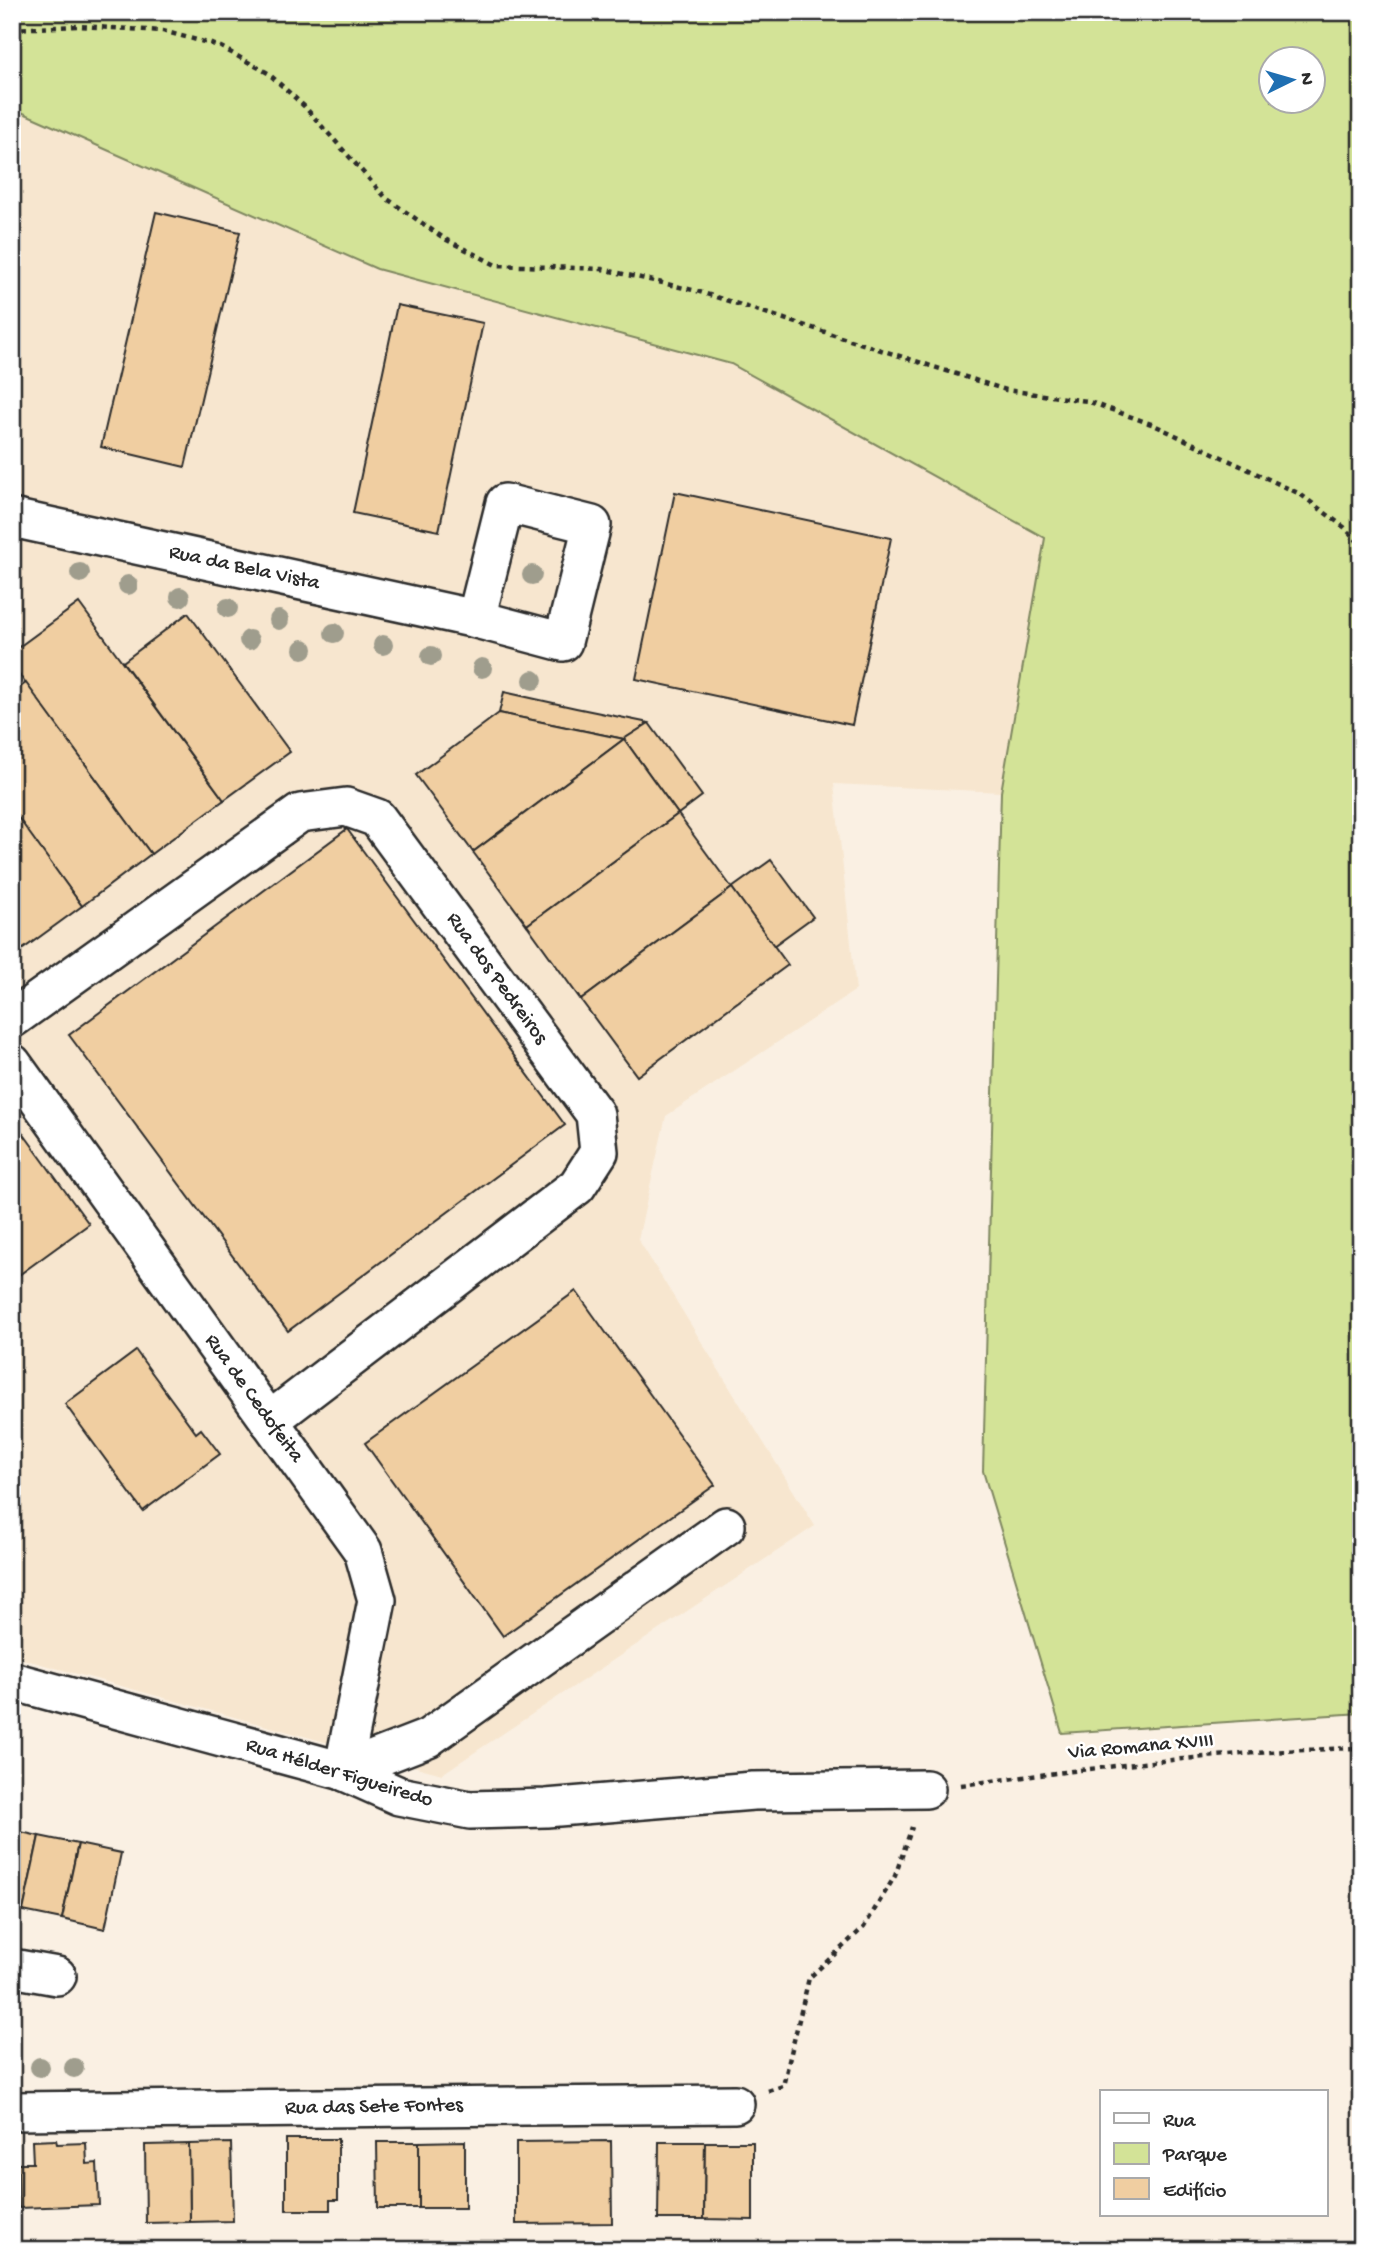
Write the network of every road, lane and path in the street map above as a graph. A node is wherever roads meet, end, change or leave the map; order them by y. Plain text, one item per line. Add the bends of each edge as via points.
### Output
1 (12, 29) edge
2 (12, 518) edge
3 (1361, 545) edge
4 (476, 619) dead end
5 (12, 1019) edge
6 (12, 1063) edge
7 (269, 1421) junction
8 (726, 1526) dead end
9 (12, 1681) edge
10 (1361, 1748) edge
11 (343, 1771) junction
12 (926, 1789) junction
13 (12, 1968) edge
14 (57, 1976) dead end
15 (735, 2104) joint
16 (12, 2110) edge

1 - 3 path via 79,26 163,31 219,46 268,73 386,198 445,239 496,265 602,269 697,291 1006,390 1087,401 1154,425 1300,494
2 - 4 street, Rua da Bela Vista
5 - 7 street, Rua dos Pedreiros via 300,813 346,807 377,818 595,1114 599,1152 578,1186
6 - 7 street, Rua de Cedofeita
7 - 11 street, Rua de Cedofeita via 363,1552 377,1600
8 - 11 street via 428,1738
9 - 11 street, Rua Hélder Figueiredo
10 - 12 path, Via Romana XVIII via 1089,1768
11 - 12 street, Rua Hélder Figueiredo via 399,1796 470,1810 753,1791
12 - 15 path via 889,1886 864,1927 809,1978 783,2086
13 - 14 street
15 - 16 street, Rua das Sete Fontes

